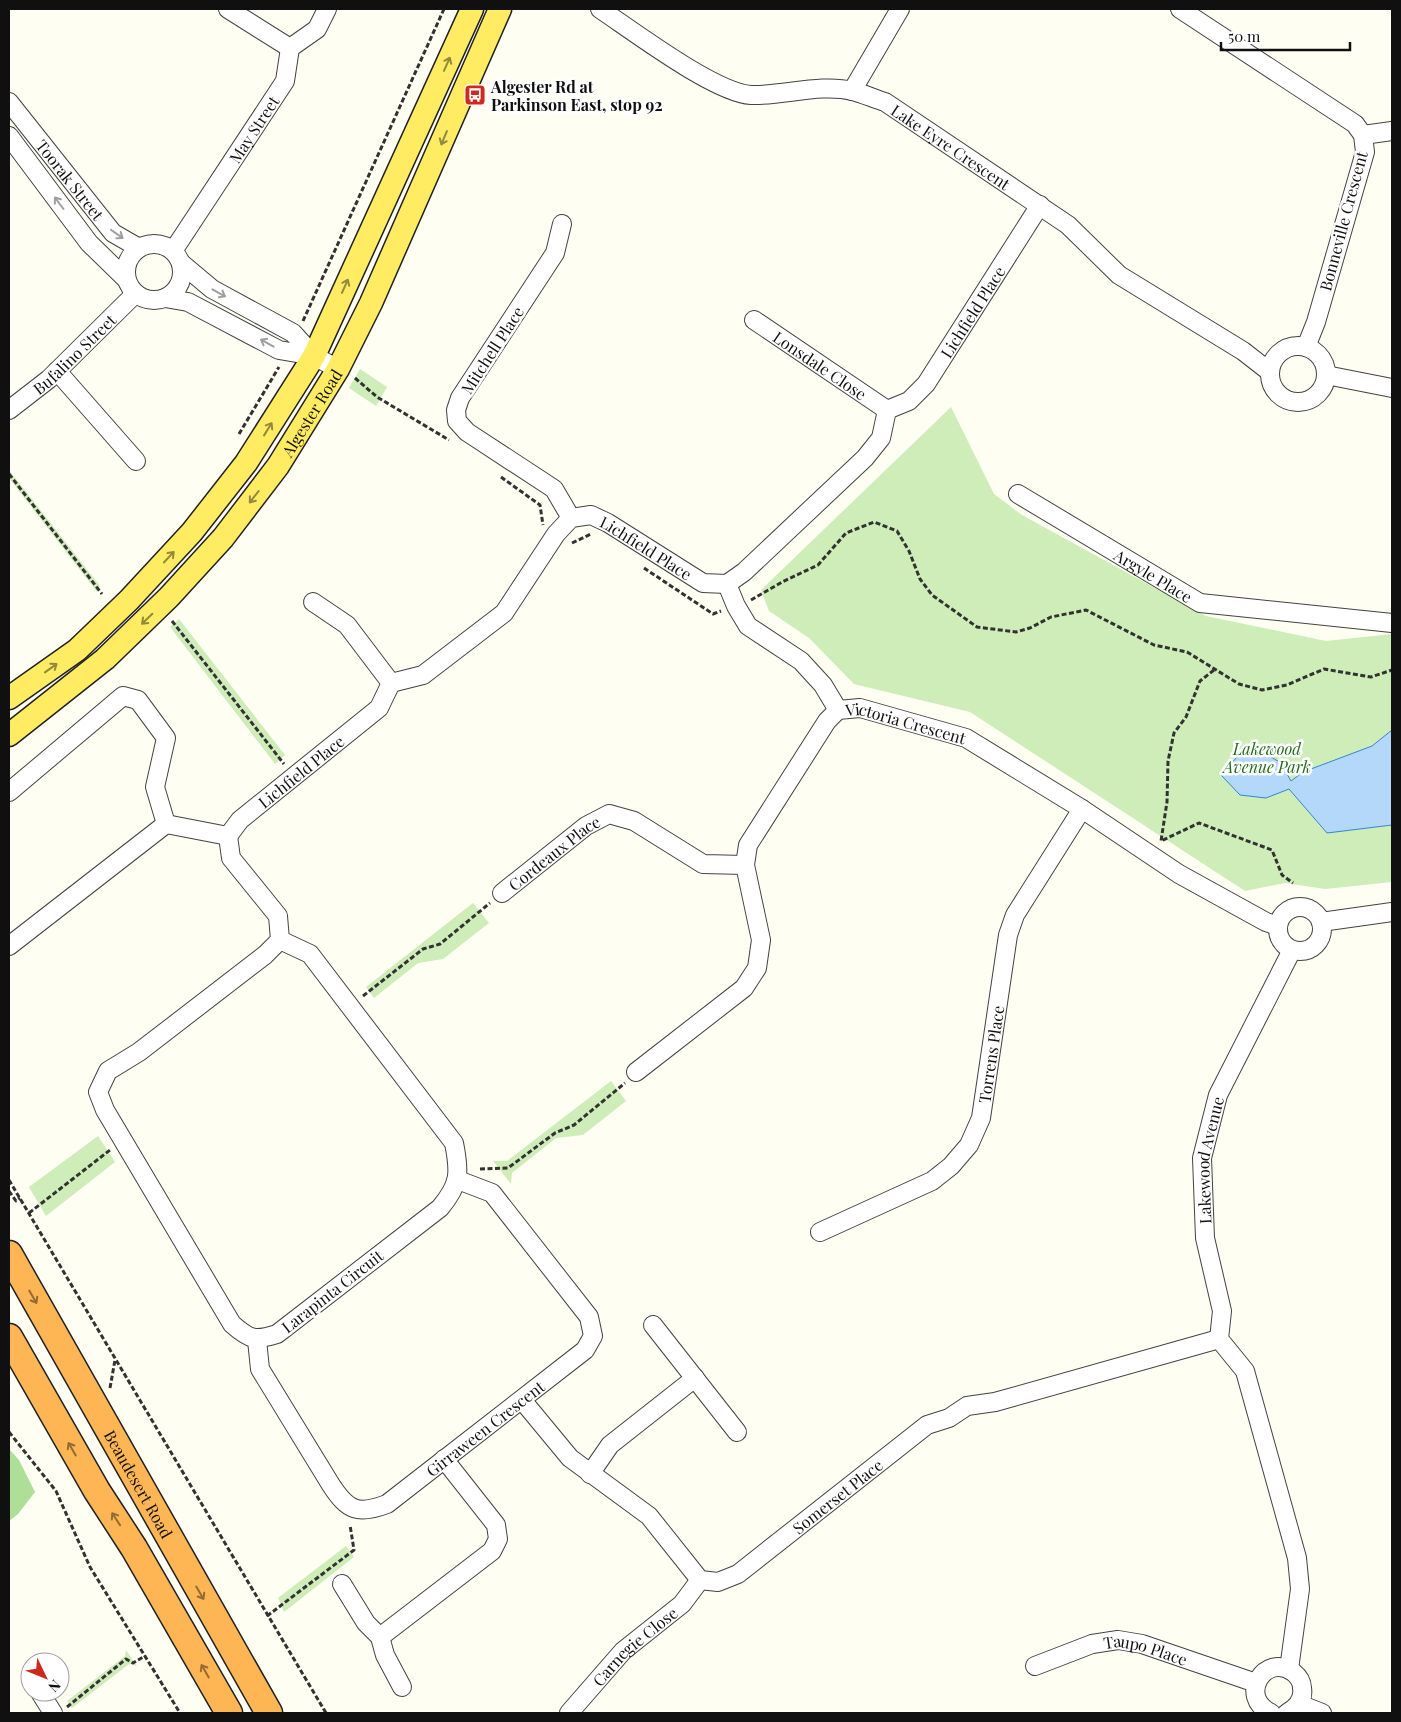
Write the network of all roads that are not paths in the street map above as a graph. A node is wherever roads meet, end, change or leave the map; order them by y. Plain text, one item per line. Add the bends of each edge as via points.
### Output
1 (228, 9) edge
2 (327, 9) edge
3 (472, 9) edge
4 (500, 9) edge
5 (600, 9) edge
6 (900, 9) edge
7 (1180, 9) edge
8 (290, 48) junction
9 (852, 91) junction
10 (9, 102) edge
11 (28, 128) junction
12 (1392, 131) edge
13 (1363, 135) junction
14 (10, 140) edge
15 (1040, 205) junction
16 (562, 224) dead end
17 (139, 248) junction
18 (177, 257) junction
19 (126, 278) junction
20 (135, 294) junction
21 (165, 298) junction
22 (754, 320) dead end
23 (292, 344) junction
24 (1306, 347) junction
25 (314, 356) junction
26 (57, 370) junction
27 (344, 372) junction
28 (1270, 372) junction
29 (1326, 375) junction
30 (1392, 388) edge
31 (9, 410) edge
32 (886, 410) junction
33 (136, 461) dead end
34 (1018, 494) dead end
35 (571, 518) junction
36 (727, 584) junction
37 (313, 602) dead end
38 (1392, 622) edge
39 (391, 683) junction
40 (9, 698) edge
41 (838, 710) junction
42 (9, 736) edge
43 (9, 792) edge
44 (1082, 809) junction
45 (166, 824) junction
46 (228, 836) junction
47 (745, 865) junction
48 (502, 893) road end
49 (1392, 912) edge
50 (1321, 922) junction
51 (1278, 926) junction
52 (280, 940) junction
53 (9, 946) edge
54 (1292, 950) junction
55 (636, 1072) road end
56 (463, 1182) junction
57 (820, 1232) dead end
58 (9, 1254) edge
59 (653, 1324) dead end
60 (9, 1337) edge
61 (1219, 1339) junction
62 (257, 1340) junction
63 (695, 1378) junction
64 (522, 1400) junction
65 (737, 1432) dead end
66 (444, 1459) junction
67 (590, 1474) junction
68 (700, 1580) junction
69 (342, 1584) dead end
70 (380, 1638) junction
71 (1035, 1666) dead end
72 (1290, 1670) junction
73 (1256, 1683) junction
74 (402, 1687) dead end
75 (49, 1702) edge
76 (1293, 1709) edge
77 (59, 1711) edge
78 (229, 1713) edge
79 (269, 1713) edge
80 (569, 1713) edge
81 (1271, 1713) edge
82 (1322, 1713) edge

1 - 8 street
2 - 8 street via 318,29
25 -> 3 main road, Algester Road
4 -> 27 main road, Algester Road
5 - 9 street, Lake Eyre Crescent via 726,89 750,95
6 - 9 street
7 - 13 street, Bonneville Crescent via 1355,124
8 - 18 street, May Street via 285,81
9 - 15 street, Lake Eyre Crescent via 885,102
10 - 11 street, Toorak Street
11 - 14 street
11 -> 17 street, Toorak Street via 113,233
12 - 13 street
13 - 24 street, Bonneville Crescent via 1365,152
19 -> 14 street, Toorak Street via 89,243
15 - 28 street, Lake Eyre Crescent via 1068,225 1119,275 1244,351
15 - 32 street, Lichfield Place via 926,384 909,402
16 - 35 street, Mitchell Place via 554,253 460,398 456,421 467,432 554,489
17 - 18 street via 157,244
17 - 19 street via 128,261
18 - 21 street via 182,280
18 -> 23 street via 212,289
19 - 20 street
20 - 21 street via 150,300
20 - 26 street, Bufalino Street
23 -> 21 street via 279,350 202,307
22 - 32 street, Lonsdale Close
23 - 25 street
24 - 28 street via 1284,349 1273,362
24 - 29 street via 1321,358
25 - 27 street
40 -> 25 main road, Algester Road via 76,650 129,600 192,532 246,463
26 - 31 street, Bufalino Street
26 - 33 street
27 -> 42 main road, Algester Road via 223,538 169,597 105,659
28 - 29 street via 1275,389 1282,396 1300,402 1317,394
29 - 30 street
32 - 36 street via 881,438 865,458 744,572
34 - 38 street, Argyle Place via 1200,603
35 - 36 street, Lichfield Place via 592,515 702,583
35 - 39 street via 556,534 504,613 423,675
36 - 41 street via 748,626 801,661 823,685
37 - 39 street via 346,625
39 - 46 street, Lichfield Place via 379,708 240,820
41 - 44 street, Victoria Crescent via 860,708 966,738
41 - 47 street, Victoria Crescent via 827,721 748,845
43 - 45 street via 123,696 138,700 166,738 155,787
44 - 51 street, Victoria Crescent via 1180,874
44 - 57 street, Torrens Place via 1015,916 1008,935 981,1118 969,1145 932,1181
45 - 46 street
45 - 53 street
46 - 52 street via 231,858 278,916
47 - 48 street, Cordeaux Place via 703,864 634,821 609,814 586,826
47 - 55 street, Victoria Crescent via 761,940 757,968 744,988
49 - 50 street
50 - 51 street via 1312,910 1298,907 1284,913
50 - 54 street via 1321,936 1313,947
51 - 54 street via 1281,941
52 - 56 street via 310,954 454,1144
52 - 62 street via 138,1052 108,1071 98,1092 105,1110 232,1324
54 - 61 street, Lakewood Avenue via 1218,1094 1202,1158 1205,1238 1222,1311
56 - 62 street, Larapinta Circuit via 440,1208 277,1334
56 - 64 street, Girraween Crescent via 492,1193 589,1317 594,1336 585,1350
58 -> 79 highway, Beaudesert Road
59 - 63 street
78 -> 60 highway
61 - 68 street, Somerset Place via 995,1402 967,1406 949,1418 927,1426 738,1574 718,1582
61 - 72 street via 1245,1370 1297,1558 1300,1589
62 - 66 street, Girraween Crescent via 260,1369 332,1486 352,1508 369,1511 387,1504
63 - 65 street
63 - 67 street via 610,1445
64 - 66 street, Girraween Crescent
64 - 67 street via 570,1458
66 - 70 street via 496,1524 498,1539 492,1551
67 - 68 street via 640,1508
68 - 80 street, Carnegie Close via 682,1604 623,1651
69 - 70 street via 366,1623
70 - 74 street
71 - 73 street, Taupo Place via 1092,1644 1118,1640 1142,1644
72 - 73 street via 1274,1667 1260,1676
72 - 76 street via 1296,1674 1302,1689
73 - 81 street via 1256,1698
75 - 77 street
76 - 82 street

